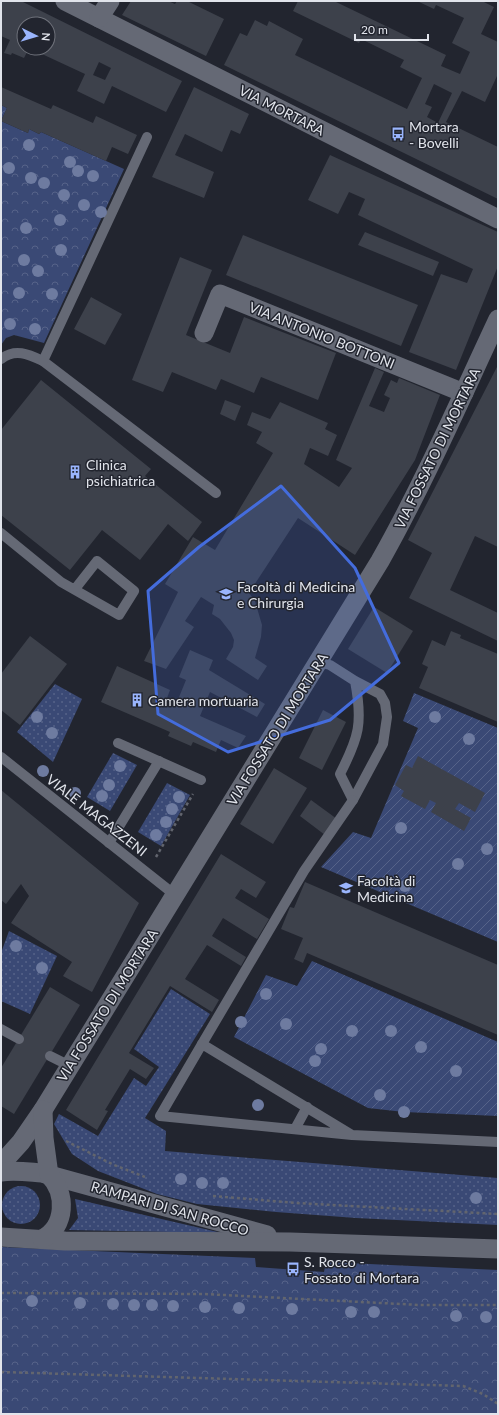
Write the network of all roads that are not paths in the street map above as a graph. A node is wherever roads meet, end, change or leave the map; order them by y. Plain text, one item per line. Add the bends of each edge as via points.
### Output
1 (65, 1) edge
2 (110, 1) edge
3 (99, 18) junction
4 (147, 138) dead end
5 (498, 219) edge
6 (498, 319) edge
7 (204, 333) dead end
8 (1, 359) edge
9 (43, 361) junction
10 (464, 393) junction
11 (216, 493) dead end
12 (1, 533) edge
13 (75, 590) junction
14 (318, 662) junction
15 (355, 681) junction
16 (118, 743) dead end
17 (1, 757) edge
18 (159, 761) junction
19 (201, 780) road end
20 (353, 800) junction
21 (109, 843) junction
22 (175, 895) junction
23 (1, 1029) edge
24 (1, 1039) edge
25 (202, 1044) junction
26 (50, 1056) dead end
27 (70, 1066) junction
28 (307, 1107) junction
29 (43, 1110) junction
30 (295, 1129) junction
31 (352, 1135) junction
32 (498, 1142) edge
33 (1, 1164) edge
34 (1, 1172) edge
35 (49, 1175) junction
36 (1, 1237) edge
37 (42, 1239) junction
38 (290, 1242) junction
39 (498, 1249) edge

1 - 3 street, VIA MORTARA
2 - 3 street
3 - 5 street, VIA MORTARA
4 - 9 lane
6 - 10 street, VIA FOSSATO DI MORTARA
7 - 10 street, VIA ANTONIO BOTTONI via 220,294
8 - 9 lane via 6,355 20,352
9 - 11 lane
10 - 14 street, VIA FOSSATO DI MORTARA via 405,516
12 - 13 lane via 61,582
13 - 13 lane via 120,615 134,591 96,561
14 - 15 lane via 330,665
14 - 22 street, VIA FOSSATO DI MORTARA
15 - 20 lane via 359,698 358,734 340,774
15 - 20 lane via 380,694 385,703 387,717 383,744
16 - 18 lane
17 - 21 lane, VIALE MAGAZZENI
18 - 19 lane
18 - 21 lane
20 - 25 lane via 304,871
21 - 22 lane, VIALE MAGAZZENI
22 - 27 street, VIA FOSSATO DI MORTARA
23 - 24 lane via 19,1039
25 - 28 lane
25 - 30 lane via 160,1116
26 - 27 lane
27 - 29 street, VIA FOSSATO DI MORTARA
28 - 30 lane
28 - 31 lane
29 - 33 street, VIA FOSSATO DI MORTARA via 21,1142
29 - 35 street
30 - 31 lane
31 - 32 lane
34 - 35 street, RAMPARI DI SAN ROCCO via 24,1171
35 - 37 street via 61,1194 62,1208 54,1229
35 - 38 street, RAMPARI DI SAN ROCCO
36 - 37 street, RAMPARI DI SAN ROCCO
37 - 38 street, RAMPARI DI SAN ROCCO
38 - 39 street, RAMPARI DI SAN ROCCO

